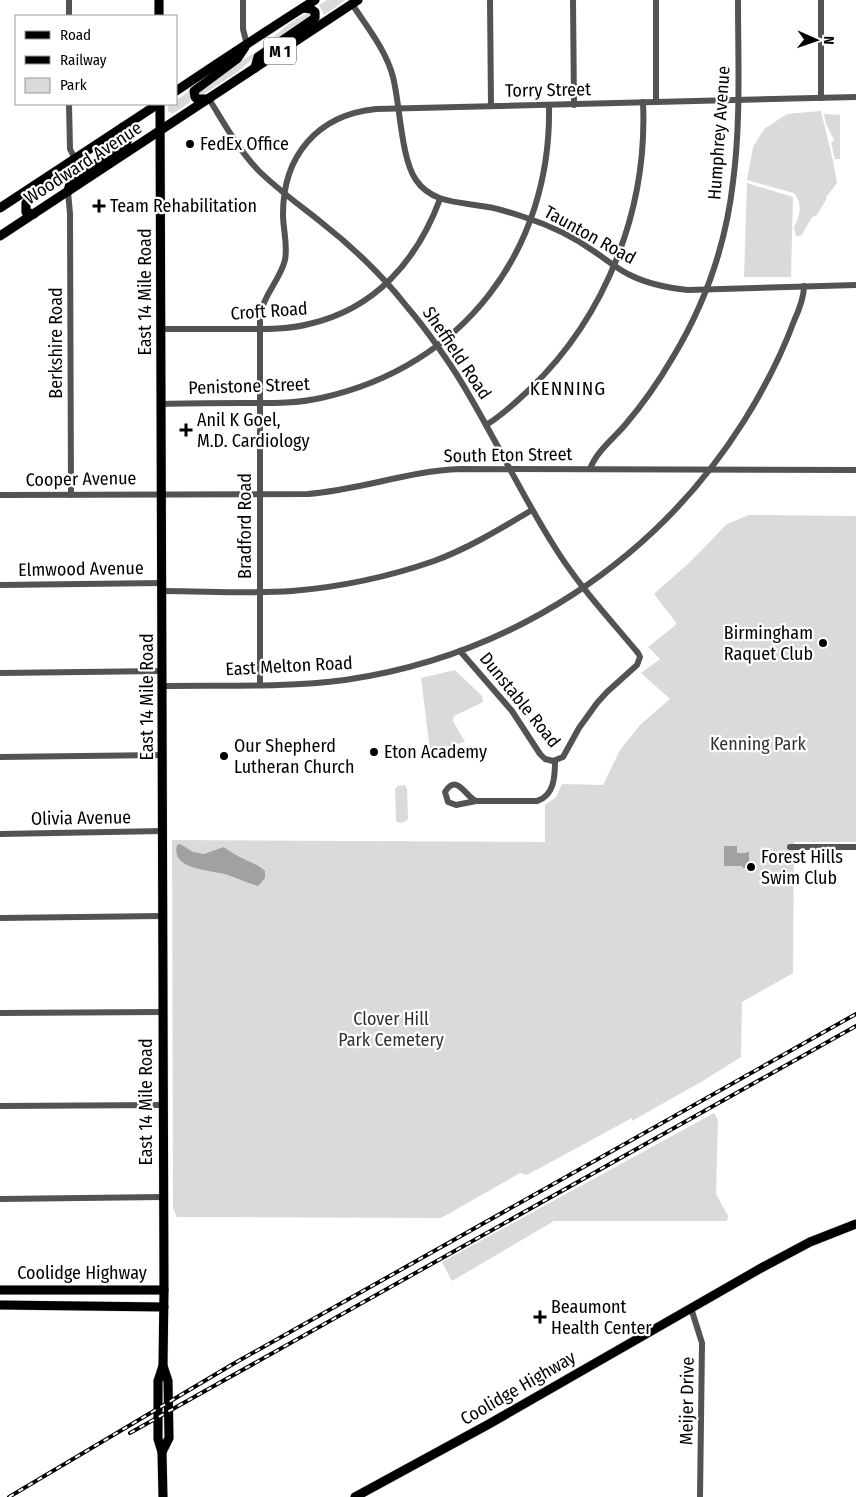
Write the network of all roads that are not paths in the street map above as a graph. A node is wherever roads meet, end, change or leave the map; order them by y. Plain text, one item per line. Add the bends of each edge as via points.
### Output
1 (69, 0) edge
2 (159, 0) edge
3 (243, 0) edge
4 (315, 0) edge
5 (490, 0) edge
6 (573, 0) edge
7 (656, 0) edge
8 (738, 0) edge
9 (821, 0) edge
10 (355, 2) edge
11 (303, 8) junction
12 (69, 15) edge
13 (159, 15) edge
14 (247, 45) junction
15 (255, 68) junction
16 (178, 90) edge
17 (856, 97) edge
18 (821, 98) junction
19 (209, 99) junction
20 (738, 100) junction
21 (643, 102) junction
22 (656, 102) junction
23 (69, 105) edge
24 (157, 105) edge
25 (159, 105) edge
26 (549, 105) junction
27 (574, 105) junction
28 (491, 106) junction
29 (399, 109) junction
30 (123, 127) junction
31 (160, 131) junction
32 (75, 159) junction
33 (68, 192) junction
34 (284, 194) junction
35 (440, 199) junction
36 (0, 208) edge
37 (34, 214) junction
38 (532, 219) junction
39 (0, 236) edge
40 (615, 266) junction
41 (387, 283) junction
42 (856, 285) edge
43 (804, 286) junction
44 (706, 289) junction
45 (162, 329) junction
46 (259, 329) junction
47 (437, 346) junction
48 (259, 403) junction
49 (162, 404) junction
50 (486, 426) junction
51 (509, 469) junction
52 (590, 469) junction
53 (710, 470) junction
54 (856, 470) edge
55 (260, 493) junction
56 (163, 494) junction
57 (0, 495) edge
58 (71, 495) junction
59 (532, 510) junction
60 (0, 585) edge
61 (163, 587) junction
62 (583, 588) junction
63 (260, 591) junction
64 (460, 651) junction
65 (163, 671) junction
66 (0, 673) edge
67 (260, 685) junction
68 (163, 686) junction
69 (163, 755) junction
70 (0, 757) edge
71 (557, 760) junction
72 (476, 801) junction
73 (163, 831) junction
74 (0, 834) edge
75 (790, 847) dead end
76 (856, 847) edge
77 (162, 916) junction
78 (0, 918) edge
79 (162, 1012) junction
80 (0, 1013) edge
81 (162, 1105) junction
82 (0, 1106) edge
83 (163, 1197) junction
84 (0, 1199) edge
85 (856, 1224) edge
86 (137, 1289) junction
87 (164, 1290) junction
88 (1, 1291) edge
89 (1, 1305) edge
90 (134, 1307) junction
91 (164, 1307) junction
92 (691, 1308) junction
93 (163, 1497) edge
94 (355, 1497) edge
95 (700, 1497) edge

1 - 12 street
2 - 13 main road
3 - 14 street via 243,29
4 - 11 main road, M 1
5 - 28 street
6 - 27 street
7 - 22 street
8 - 20 street, Humphrey Avenue
9 - 18 street
10 - 15 main road, Woodward Avenue / M 1
10 - 29 street, Taunton Road via 389,65
11 - 14 main road, M 1
11 - 15 main road via 315,12 315,18 258,57
14 - 16 main road, M 1
14 - 19 main road via 237,59 194,91 197,99
15 - 19 main road, Woodward Avenue / M 1
17 - 18 street, Torry Street
18 - 20 street, Torry Street
19 - 31 main road, Woodward Avenue / M 1
19 - 34 street, Sheffield Road via 244,154
20 - 22 street, Torry Street
20 - 44 street, Humphrey Avenue via 731,198
21 - 22 street, Torry Street
21 - 27 street, Torry Street
21 - 40 street via 637,189
23 - 32 street via 70,148
24 - 30 main road, Woodward Avenue
25 - 31 main road, East 14 Mile Road
26 - 27 street, Torry Street
26 - 28 street, Torry Street
26 - 38 street, Penistone Street via 547,158
28 - 29 street, Torry Street
29 - 34 street, Torry Street via 364,110 324,126 293,162
29 - 35 street, Taunton Road via 410,170 422,187
30 - 32 main road, Woodward Avenue
30 - 33 main road via 129,137 126,144 71,180
31 - 33 main road, Woodward Avenue / M 1
31 - 45 main road, East 14 Mile Road
32 - 36 main road, Woodward Avenue
32 - 37 main road via 70,171 26,203 26,212
33 - 37 main road, Woodward Avenue / M 1
33 - 58 street, Berkshire Road
34 - 41 street, Sheffield Road via 342,239
34 - 46 street, Bradford Road via 285,261 278,279 262,303
35 - 38 street, Taunton Road via 495,208
35 - 41 street, Croft Road via 422,239 404,266
37 - 39 main road, Woodward Avenue / M 1
38 - 40 street, Taunton Road via 566,234
38 - 47 street, Penistone Street via 520,247 496,286
40 - 44 street, Taunton Road via 659,286
40 - 50 street via 589,315 562,354 520,399
41 - 46 street, Croft Road via 357,305 325,320
41 - 47 street, Sheffield Road
42 - 43 street, Taunton Road
43 - 44 street, Taunton Road
43 - 53 street, East Melton Road via 800,306 773,370 746,418
44 - 52 street, Humphrey Avenue via 661,378 626,425 596,457
45 - 46 street, Croft Road
45 - 49 main road, East 14 Mile Road
46 - 48 street, Bradford Road
47 - 48 street, Penistone Street via 392,374 360,388 319,399
47 - 50 street, Sheffield Road
48 - 49 street, Penistone Street
48 - 55 street, Bradford Road
49 - 56 main road, East 14 Mile Road
50 - 51 street, Sheffield Road
51 - 52 street, South Eton Street
51 - 55 street, South Eton Street via 434,471 326,492
51 - 59 street, Sheffield Road
52 - 53 street, South Eton Street
53 - 54 street, South Eton Street
53 - 62 street, East Melton Road via 683,503 648,537
55 - 56 street, South Eton Street
55 - 63 street, Bradford Road
56 - 58 street, Cooper Avenue
56 - 61 main road, East 14 Mile Road
57 - 58 street, Cooper Avenue
59 - 62 street, Sheffield Road
59 - 63 street, Elmwood Avenue via 461,549 410,569 332,587
60 - 61 street, Elmwood Avenue
61 - 63 street, Elmwood Avenue
61 - 65 main road, East 14 Mile Road
62 - 64 street, East Melton Road via 522,624
62 - 71 street, Sheffield Road via 640,658 637,665 597,703 563,757
63 - 67 street, Bradford Road
64 - 67 street, East Melton Road via 406,668 361,677
64 - 71 street, Dunstable Road via 512,711 540,754 545,759
65 - 66 street
65 - 68 main road, East 14 Mile Road
67 - 68 street, East Melton Road
68 - 69 main road, East 14 Mile Road
69 - 70 street
69 - 73 main road, East 14 Mile Road
71 - 72 street via 551,790 545,799 533,802
72 - 72 street via 458,785 445,792 448,802 453,805
73 - 74 street, Olivia Avenue
73 - 77 main road, East 14 Mile Road
75 - 76 street
77 - 78 street
77 - 79 main road, East 14 Mile Road
79 - 80 street
79 - 81 main road, East 14 Mile Road
81 - 82 street
81 - 83 main road, East 14 Mile Road
83 - 84 street
83 - 87 main road, East 14 Mile Road
85 - 92 main road, Coolidge Highway via 810,1242
86 - 87 main road, Coolidge Highway
86 - 88 main road, Coolidge Highway
86 - 90 main road via 142,1298 141,1303
87 - 91 main road, East 14 Mile Road
89 - 90 main road, Coolidge Highway
90 - 91 main road, Coolidge Highway
91 - 93 main road, East 14 Mile Road via 163,1366 168,1381 169,1438 162,1452
92 - 94 main road, Coolidge Highway
92 - 95 street, Meijer Drive via 702,1343

